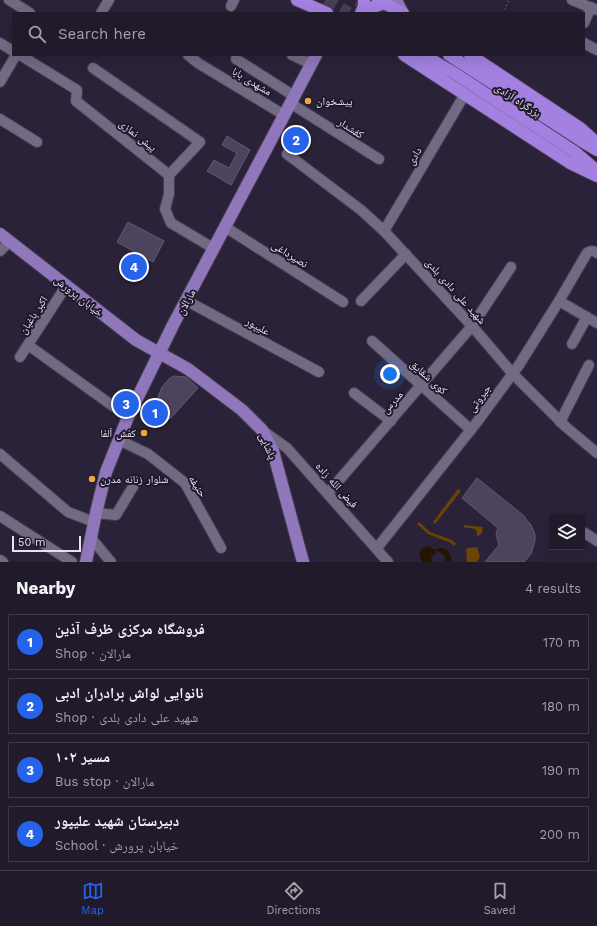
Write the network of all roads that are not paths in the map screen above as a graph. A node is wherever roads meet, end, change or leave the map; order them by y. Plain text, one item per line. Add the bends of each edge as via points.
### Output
1 (9, 0) edge
2 (109, 0) edge
3 (324, 0) edge
4 (364, 0) edge
5 (396, 0) edge
6 (572, 0) edge
7 (381, 1) edge
8 (308, 2) edge
9 (594, 8) edge
10 (28, 12) edge
11 (102, 12) edge
12 (325, 12) edge
13 (327, 12) edge
14 (361, 12) edge
15 (369, 12) edge
16 (401, 12) edge
17 (402, 12) edge
18 (585, 22) edge
19 (0, 43) edge
20 (585, 44) edge
21 (12, 50) edge
22 (597, 50) edge
23 (15, 56) edge
24 (22, 56) edge
25 (189, 56) edge
26 (297, 56) edge
27 (406, 56) edge
28 (425, 56) edge
29 (451, 56) edge
30 (472, 56) edge
31 (236, 58) dead end
32 (313, 59) edge
33 (93, 68) dead end
34 (0, 82) edge
35 (465, 94) junction
36 (292, 100) junction
37 (284, 114) junction
38 (0, 119) edge
39 (37, 142) dead end
40 (596, 143) edge
41 (287, 154) dead end
42 (379, 160) dead end
43 (597, 171) edge
44 (169, 175) junction
45 (597, 176) edge
46 (225, 227) junction
47 (384, 231) junction
48 (5, 238) edge
49 (213, 248) junction
50 (0, 251) edge
51 (592, 253) edge
52 (406, 254) junction
53 (511, 267) dead end
54 (66, 286) junction
55 (187, 301) junction
56 (361, 301) dead end
57 (559, 301) junction
58 (343, 302) dead end
59 (587, 317) junction
60 (597, 322) edge
61 (472, 326) junction
62 (372, 342) dead end
63 (572, 344) dead end
64 (28, 345) junction
65 (160, 354) junction
66 (20, 357) dead end
67 (589, 365) dead end
68 (319, 372) dead end
69 (513, 374) junction
70 (422, 386) junction
71 (354, 393) dead end
72 (128, 417) junction
73 (391, 421) junction
74 (560, 422) junction
75 (262, 430) junction
76 (471, 430) junction
77 (119, 440) junction
78 (596, 449) edge
79 (0, 454) edge
80 (134, 485) dead end
81 (328, 493) junction
82 (0, 516) edge
83 (95, 517) junction
84 (585, 533) dead end
85 (91, 538) junction
86 (597, 541) edge
87 (221, 548) dead end
88 (377, 548) junction
89 (0, 560) edge
90 (3, 562) edge
91 (72, 562) edge
92 (86, 562) edge
93 (111, 562) edge
94 (303, 562) edge
95 (388, 562) edge

1 - 10 street
2 - 11 street
3 - 13 highway
4 - 14 highway
5 - 17 main road
6 - 9 street
7 - 15 highway
7 - 16 highway
8 - 12 highway
9 - 18 street
19 - 21 street
20 - 22 street
23 - 34 street
24 - 44 street, پیش نمازی via 77,90 76,101
25 - 37 street, مشهدی بابا
26 - 32 street
27 - 35 highway
28 - 43 highway, بزرگراه آزادی via 575,152
29 - 40 highway, بزرگراه آزادی
30 - 40 highway via 580,128
31 - 36 street, کفشدار
32 - 36 main road, مارالان
33 - 44 street via 200,142
35 - 45 highway via 570,163
35 - 47 street, دادی
36 - 37 main road, مارالان
36 - 42 street, کفشدار
37 - 46 main road, مارالان
38 - 39 street
41 - 47 street, شهید علی دادی بلدی via 362,210
44 - 49 street via 169,194 165,208 171,223
46 - 49 main road, مارالان
46 - 58 street, نصیرداغی
47 - 52 street, شهید علی دادی بلدی
48 - 50 street
48 - 54 main road, خیابان پرورش
49 - 55 main road, مارالان
51 - 57 street, جبروتی
52 - 56 street
52 - 61 street, شهید علی دادی بلدی
53 - 61 street, مدرس
54 - 64 street, اکبر باغبان
54 - 65 main road, خیابان پرورش via 136,340
55 - 65 main road, مارالان
55 - 68 street, علیپور
57 - 59 street
57 - 69 street, جبروتی
59 - 60 street
59 - 63 street
61 - 69 street, شهید علی دادی بلدی
61 - 70 street, مدرس
62 - 70 street, کوی شقایق
64 - 66 street, اکبر باغبان
64 - 72 street
65 - 72 main road, مارالان
65 - 75 main road, پاشایی via 188,369 242,410
67 - 74 street
69 - 74 street, شهید علی دادی بلدی
69 - 76 street, جبروتی
70 - 73 street, مدرس
70 - 76 street, کوی شقایق
71 - 73 street
72 - 77 main road, مارالان
73 - 81 street, مدرس
74 - 78 street, شهید علی دادی بلدی
75 - 81 street, فیض الله زاده via 287,448
75 - 94 main road, پاشایی via 273,451
76 - 88 street, جبروتی
77 - 83 main road, مارالان via 106,472
77 - 87 street, حنیفه via 148,454 185,483
79 - 83 street via 68,512
80 - 83 street via 116,516
81 - 88 street, فیض الله زاده
82 - 91 street
83 - 85 main road, مارالان
84 - 86 street
85 - 92 main road, مارالان
85 - 93 street
88 - 95 street, فیض الله زاده
89 - 90 street

